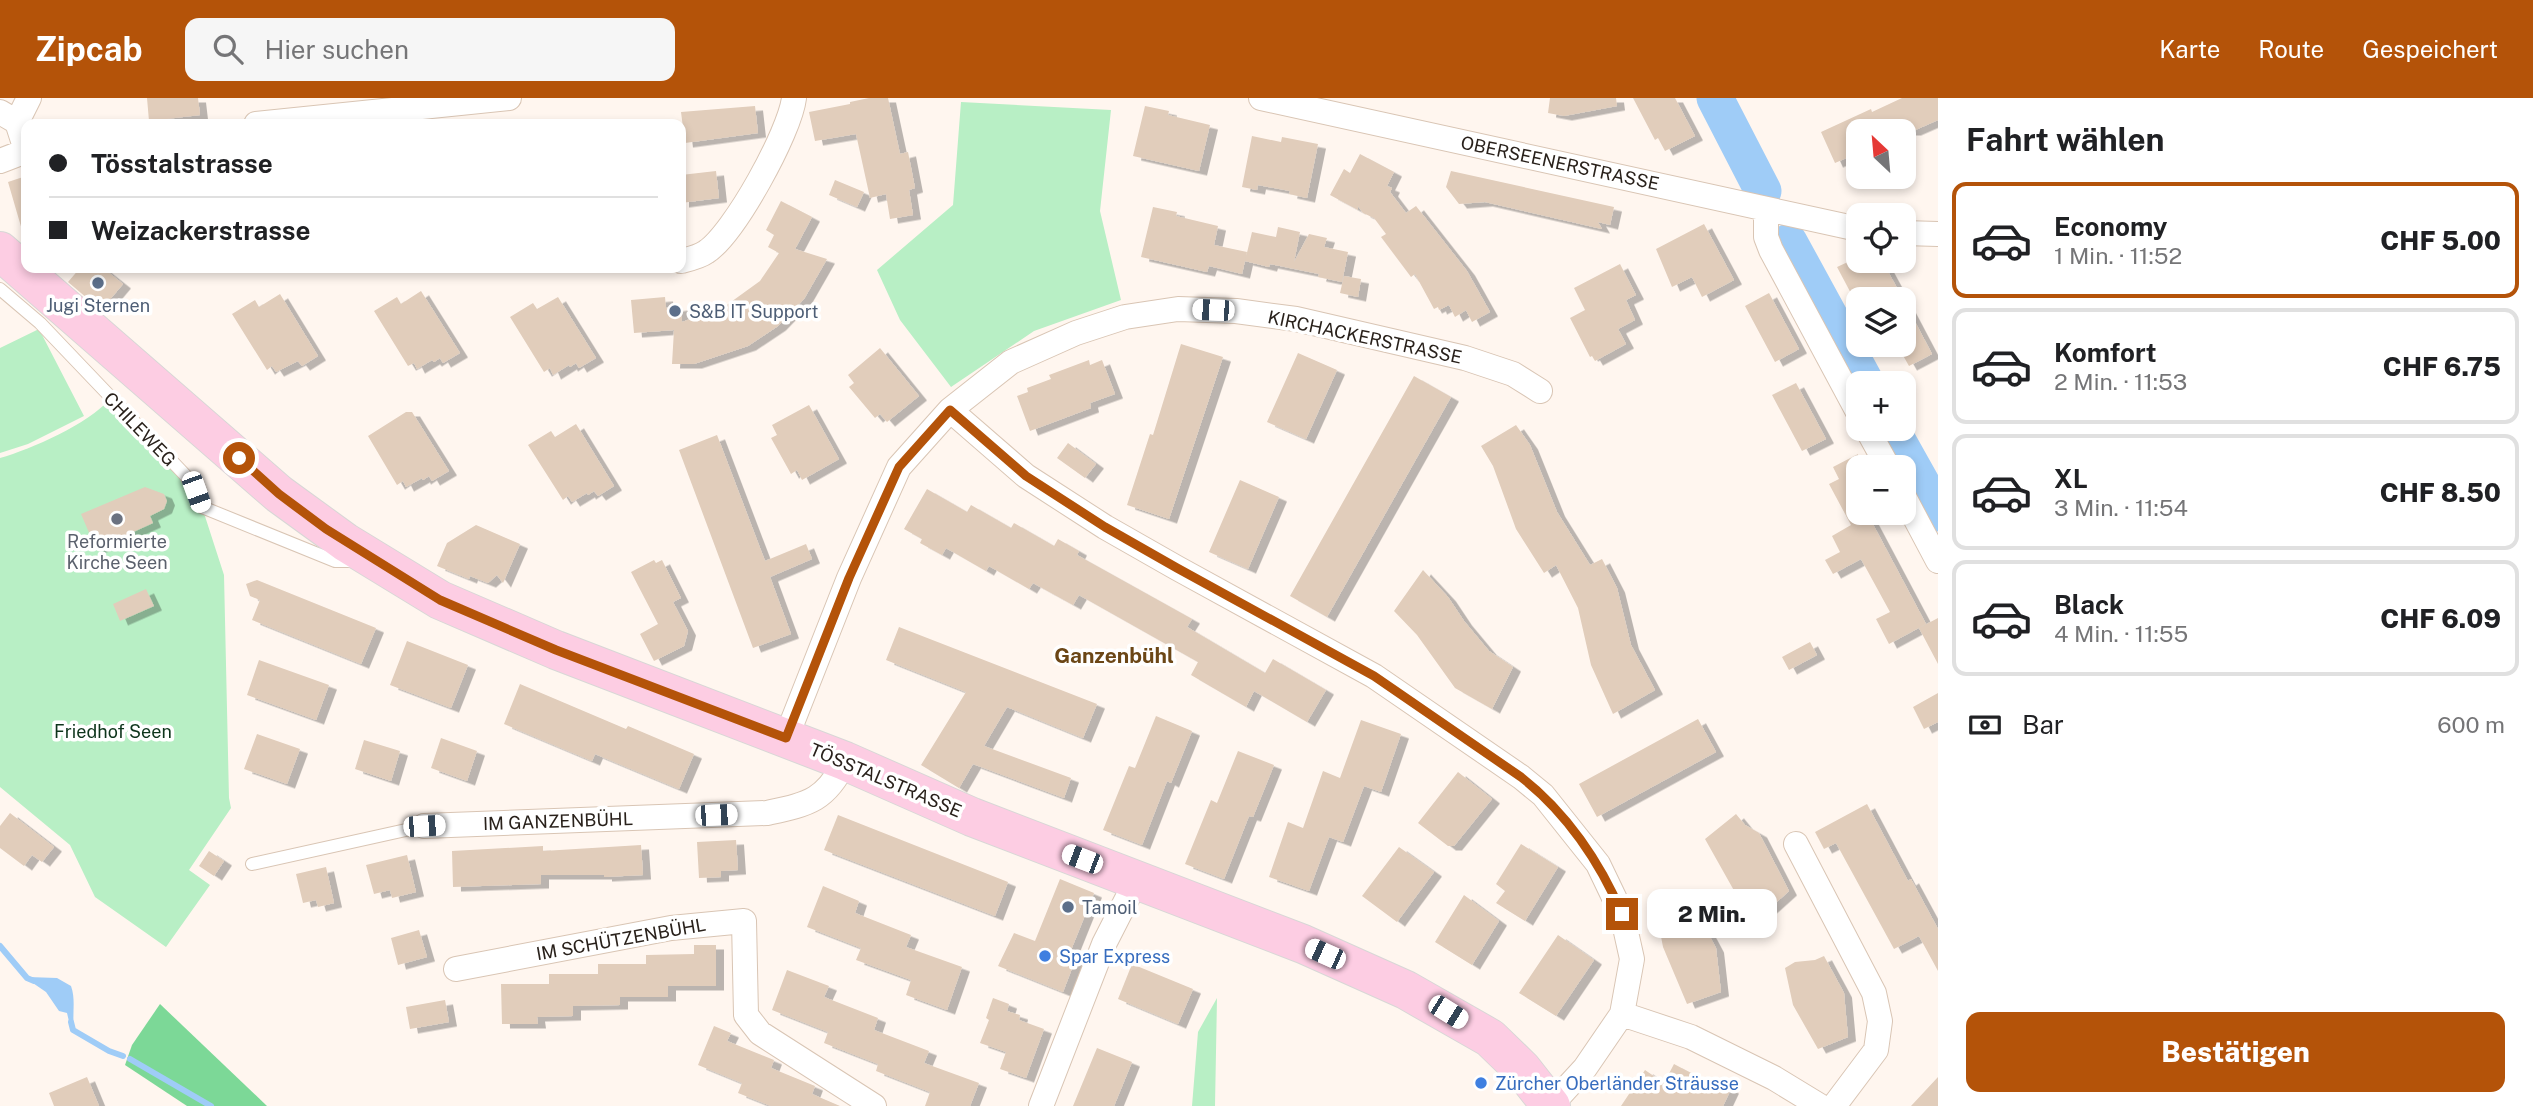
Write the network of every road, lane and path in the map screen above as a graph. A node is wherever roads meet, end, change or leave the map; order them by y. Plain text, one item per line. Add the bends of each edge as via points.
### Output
1 (29, 98) edge
2 (509, 98) edge
3 (794, 98) edge
4 (1261, 98) edge
5 (9, 117) edge
6 (305, 119) edge
7 (21, 141) edge
8 (21, 153) edge
9 (0, 161) edge
10 (1766, 209) junction
11 (1846, 226) edge
12 (1916, 233) edge
13 (1938, 234) edge
14 (0, 251) edge
15 (686, 259) edge
16 (21, 269) edge
17 (25, 273) edge
18 (0, 289) edge
19 (1846, 390) edge
20 (1540, 391) dead end
21 (950, 410) junction
22 (1916, 520) edge
23 (373, 560) junction
24 (1938, 561) edge
25 (786, 738) junction
26 (845, 761) junction
27 (424, 826) joint
28 (1796, 844) dead end
29 (252, 864) dead end
30 (1129, 878) junction
31 (456, 969) dead end
32 (1622, 1014) junction
33 (874, 1106) edge
34 (1041, 1106) edge
35 (1551, 1106) edge
36 (1820, 1106) edge
37 (1835, 1106) edge

1 - 5 street
2 - 6 street
3 - 15 street via 784,136 725,234 706,253
4 - 10 street, OBERSEENERSTRASSE
5 - 7 street
8 - 9 street
10 - 11 street, OBERSEENERSTRASSE
10 - 19 street via 1771,250
12 - 13 street
14 - 16 main road, TÖSSTALSTRASSE
17 - 23 main road, TÖSSTALSTRASSE via 279,494
18 - 23 lane, CHILEWEG via 40,323 186,476 202,507 335,561
20 - 21 street, KIRCHACKERSTRASSE via 1513,374 1465,358 1296,319 1178,309 1125,317 1076,333 1011,362
21 - 25 street, KIRCHACKERSTRASSE via 899,467
21 - 32 street via 1026,476 1105,527 1374,676 1535,788 1598,864 1622,914 1632,959
22 - 24 street
23 - 25 main road, TÖSSTALSTRASSE via 440,600 556,650
25 - 26 main road, TÖSSTALSTRASSE
26 - 27 street, IM GANZENBÜHL via 831,787 804,805 767,813
26 - 30 main road, TÖSSTALSTRASSE
27 - 29 lane, IM GANZENBÜHL
28 - 37 street via 1874,993 1880,1021 1876,1050
30 - 34 street via 1129,895 1104,944
30 - 35 main road, TÖSSTALSTRASSE via 1303,944 1448,1012 1490,1038
31 - 33 street, IM SCHÜTZENBÜHL via 671,928 744,921 746,1015 760,1033
32 - 35 street via 1585,1068
32 - 36 street via 1691,1037

